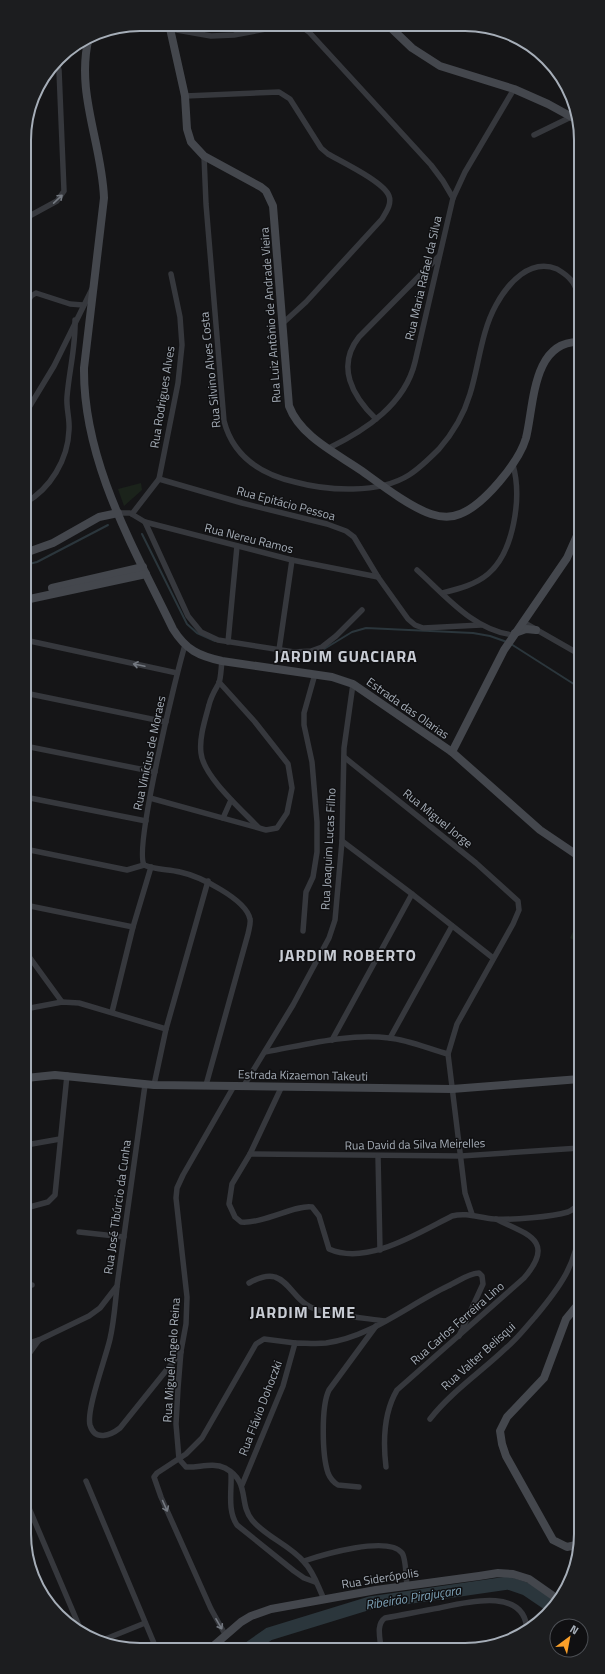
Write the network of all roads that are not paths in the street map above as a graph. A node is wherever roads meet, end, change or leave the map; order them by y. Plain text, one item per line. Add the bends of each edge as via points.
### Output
1 (171, 31) edge
2 (188, 31) edge
3 (255, 31) edge
4 (308, 31) edge
5 (394, 31) edge
6 (87, 45) edge
7 (58, 68) edge
8 (514, 89) junction
9 (185, 96) junction
10 (572, 117) edge
11 (572, 120) edge
12 (534, 135) dead end
13 (204, 156) junction
14 (453, 198) junction
15 (31, 215) edge
16 (439, 255) junction
17 (171, 274) dead end
18 (95, 283) junction
19 (574, 285) edge
20 (31, 296) edge
21 (83, 305) junction
22 (76, 320) junction
23 (283, 323) junction
24 (574, 342) edge
25 (31, 404) edge
26 (376, 419) junction
27 (329, 448) junction
28 (513, 465) junction
29 (159, 479) junction
30 (381, 484) junction
31 (31, 499) edge
32 (118, 513) junction
33 (132, 514) junction
34 (145, 522) junction
35 (574, 542) edge
36 (237, 546) junction
37 (31, 551) edge
38 (292, 560) junction
39 (145, 570) junction
40 (417, 570) dead end
41 (378, 577) junction
42 (31, 593) edge
43 (442, 593) junction
44 (31, 598) edge
45 (362, 610) dead end
46 (528, 623) junction
47 (481, 625) junction
48 (513, 635) junction
49 (31, 641) edge
50 (228, 642) junction
51 (185, 645) junction
52 (279, 650) junction
53 (574, 650) edge
54 (222, 662) junction
55 (177, 673) junction
56 (315, 674) junction
57 (219, 682) junction
58 (353, 684) junction
59 (31, 694) edge
60 (166, 722) junction
61 (31, 747) edge
62 (452, 752) junction
63 (344, 757) junction
64 (155, 772) junction
65 (31, 798) edge
66 (150, 798) junction
67 (231, 800) junction
68 (223, 818) junction
69 (146, 821) junction
70 (258, 827) junction
71 (342, 841) junction
72 (31, 851) edge
73 (574, 853) edge
74 (144, 865) junction
75 (151, 867) junction
76 (208, 881) junction
77 (412, 894) junction
78 (31, 906) edge
79 (452, 926) junction
80 (133, 927) junction
81 (303, 931) dead end
82 (493, 958) junction
83 (31, 959) edge
84 (62, 1002) junction
85 (31, 1008) edge
86 (112, 1012) junction
87 (166, 1029) junction
88 (390, 1038) junction
89 (332, 1040) junction
90 (265, 1052) junction
91 (448, 1054) junction
92 (67, 1075) junction
93 (31, 1077) edge
94 (574, 1079) edge
95 (150, 1085) junction
96 (206, 1085) junction
97 (234, 1086) junction
98 (282, 1086) junction
99 (243, 1087) junction
100 (452, 1089) junction
101 (60, 1139) junction
102 (31, 1143) edge
103 (574, 1148) edge
104 (250, 1154) junction
105 (378, 1156) junction
106 (461, 1156) junction
107 (31, 1207) edge
108 (574, 1208) edge
109 (472, 1214) junction
110 (496, 1219) junction
111 (79, 1232) dead end
112 (124, 1236) junction
113 (380, 1250) junction
114 (574, 1254) edge
115 (248, 1283) dead end
116 (117, 1286) junction
117 (574, 1309) edge
118 (385, 1321) junction
119 (377, 1326) junction
120 (459, 1336) junction
121 (39, 1340) junction
122 (31, 1342) edge
123 (296, 1343) junction
124 (31, 1351) edge
125 (181, 1352) junction
126 (430, 1419) dead end
127 (179, 1459) junction
128 (386, 1467) dead end
129 (231, 1473) junction
130 (86, 1481) dead end
131 (242, 1485) junction
132 (359, 1487) dead end
133 (31, 1514) edge
134 (573, 1546) edge
135 (304, 1561) junction
136 (315, 1582) junction
137 (407, 1586) junction
138 (554, 1597) edge
139 (324, 1599) junction
140 (145, 1623) junction
141 (78, 1624) edge
142 (526, 1625) edge
143 (226, 1636) junction
144 (108, 1638) edge
145 (154, 1643) edge
146 (217, 1643) edge
147 (382, 1643) edge

1 - 9 street, Rua Luiz Antônio de Andrade Vieira
2 - 3 street via 211,36
4 - 14 street via 431,165
5 - 8 street via 412,48 440,66
6 - 18 street, Estrada das Olarias via 85,82 88,112 103,179 104,198
15 -> 7 street via 57,201 64,191
8 - 10 street
8 - 14 street, Rua Maria Rafael da Silva via 465,172
9 - 13 street, Rua Luiz Antônio de Andrade Vieira via 187,129 191,142
9 - 23 street via 279,92 290,99 321,148 378,184 390,197 389,206 382,219 306,302
11 - 12 street
13 - 23 street, Rua Luiz Antônio de Andrade Vieira via 261,187 270,197 276,223
13 - 30 street, Rua Silvino Alves Costa via 224,421 230,439 244,458 286,480 309,486 353,489
14 - 16 street, Rua Maria Rafael da Silva
16 - 26 street, Rua Maria Rafael da Silva via 412,374 400,395
16 - 26 street via 359,337 350,351 348,366 353,389
17 - 29 street, Rua Rodrigues Alves via 182,345 178,383
18 - 21 street
18 - 32 street, Estrada das Olarias via 84,368 85,394 100,466
19 - 30 street, Rua Silvino Alves Costa via 563,272 548,266 536,266 523,272 512,282 492,311 470,396 452,432 416,470 402,479
20 - 21 street via 36,293 70,304
21 - 22 street
22 - 25 street via 54,366
22 - 31 street via 67,395 69,428 66,445 53,479
23 - 27 street, Rua Luiz Antônio de Andrade Vieira via 289,406 300,426
24 - 28 street, Rua Luiz Antônio de Andrade Vieira via 557,349 543,364 538,374 526,438
26 - 27 street, Rua Maria Rafael da Silva via 360,432
27 - 30 street, Rua Luiz Antônio de Andrade Vieira
28 - 30 street, Rua Luiz Antônio de Andrade Vieira via 478,503 467,512 453,516 430,514
28 - 43 street via 518,487 516,505 512,528 502,557 486,576 464,588
29 - 33 street, Rua Rodrigues Alves
29 - 41 street, Rua Epitácio Pessoa via 346,531 354,537
32 - 33 street, Rua Nereu Ramos
32 - 37 street via 99,517 52,543
32 - 39 street, Estrada das Olarias
33 - 34 street, Rua Nereu Ramos
34 - 36 street, Rua Nereu Ramos
34 - 50 street via 194,625 208,636
35 - 46 street
36 - 38 street, Rua Nereu Ramos
36 - 50 street
38 - 41 street, Rua Nereu Ramos
38 - 52 street
39 - 42 street
39 - 44 street
39 - 51 street, Estrada das Olarias via 173,629
40 - 43 street
41 - 47 street, Rua Epitácio Pessoa via 415,625 423,628
43 - 47 street
45 - 52 street via 322,647 302,652
46 - 48 street
46 - 48 street via 526,629
46 - 53 street
47 - 48 street
48 - 62 street
55 -> 49 street
50 - 52 street
51 - 54 street, Estrada das Olarias via 207,658
51 - 55 street, Rua Vinícius de Moraes
54 - 56 street, Estrada das Olarias
54 - 57 street
55 - 60 street, Rua Vinícius de Moraes
56 - 58 street, Estrada das Olarias
56 - 81 street via 304,713 304,725 312,762 317,852 313,877 306,892
57 - 67 street via 209,704 201,754 208,771
57 - 70 street via 288,764 291,803 282,823 272,829
58 - 62 street, Estrada das Olarias
58 - 63 street, Rua Joaquim Lucas Filho
59 - 60 street
60 - 64 street, Rua Vinícius de Moraes
61 - 64 street
62 - 73 street, Estrada das Olarias via 540,830
63 - 71 street, Rua Joaquim Lucas Filho
63 - 82 street, Rua Miguel Jorge via 516,897 519,910 514,924
64 - 66 street, Rua Vinícius de Moraes
65 - 69 street
66 - 68 street
66 - 69 street, Rua Vinícius de Moraes
67 - 68 street
67 - 70 street
68 - 70 street
69 - 74 street, Rua Vinícius de Moraes via 141,858
71 - 77 street
71 - 90 street, Rua Joaquim Lucas Filho via 338,895 332,929 293,1005
72 - 74 street via 127,870
74 - 75 street
75 - 76 street via 182,872
75 - 80 street
76 - 87 street, Rua José Tibúrcio da Cunha
76 - 96 street via 220,888 250,918 248,934
77 - 79 street
77 - 89 street
78 - 80 street
79 - 82 street
79 - 88 street
80 - 86 street
82 - 91 street via 457,1024
83 - 84 street
84 - 85 street
84 - 86 street via 79,1003
86 - 87 street
87 - 95 street, Rua José Tibúrcio da Cunha
88 - 89 street
88 - 91 street
89 - 90 street
90 - 99 street, Rua Joaquim Lucas Filho
91 - 100 street
92 - 93 street, Estrada Kizaemon Takeuti
92 - 95 street, Estrada Kizaemon Takeuti
92 - 101 street
94 - 100 street, Estrada Kizaemon Takeuti
95 - 96 street, Estrada Kizaemon Takeuti
95 - 112 street, Rua José Tibúrcio da Cunha
96 - 97 street, Estrada Kizaemon Takeuti
97 - 99 street, Estrada Kizaemon Takeuti
97 - 125 street, Rua Miguel Ângelo Reina via 177,1188 177,1219 187,1298
98 - 99 street, Estrada Kizaemon Takeuti
98 - 100 street, Estrada Kizaemon Takeuti
98 - 104 street
100 - 106 street
101 - 102 street
101 - 107 street via 56,1195 48,1202
103 - 106 street, Rua David da Silva Meirelles
104 - 105 street, Rua David da Silva Meirelles
104 - 113 street via 232,1184 230,1194 229,1204 237,1220 258,1221 308,1206 317,1211 329,1249 350,1253
105 - 106 street, Rua David da Silva Meirelles
105 - 113 street
106 - 109 street via 465,1193
108 - 110 street via 560,1214
109 - 110 street
109 - 113 street via 452,1216
110 - 120 street, Rua Carlos Ferreira Lino via 534,1238 537,1261 524,1278
111 - 112 street
112 - 116 street, Rua José Tibúrcio da Cunha
114 - 126 street, Rua Valter Belisqui via 567,1275 550,1299 507,1348 447,1399
115 - 118 street via 263,1277 274,1277 312,1308
116 - 121 street, Rua José Tibúrcio da Cunha via 100,1308 89,1316
116 - 125 street via 110,1340 91,1409 90,1426 95,1432 100,1436 108,1436 120,1428
117 - 134 street via 566,1319 544,1378 507,1417 500,1436 506,1456 553,1540 567,1547
118 - 119 street
118 - 120 street via 476,1273 482,1276 483,1284
119 - 123 street via 333,1342
119 - 132 street via 329,1390 323,1412 328,1475 338,1485
120 - 128 street, Rua Carlos Ferreira Lino via 406,1382 392,1399 385,1430
121 - 122 street
121 - 124 street, Rua José Tibúrcio da Cunha
123 - 127 street via 264,1339 256,1344 202,1438
123 - 131 street, Rua Flávio Dohoczki via 283,1386
125 - 127 street, Rua Miguel Ângelo Reina via 176,1424
127 - 129 street via 186,1467 219,1466
127 -> 143 street via 154,1477 211,1609
129 - 131 street
129 - 136 street via 232,1514 237,1525 294,1571
130 - 140 street
131 - 135 street via 245,1507 251,1520
133 - 141 street
135 - 136 street
135 - 137 street via 356,1547 393,1548 403,1554
136 - 139 street
137 - 138 street, Rua Siderópolis via 498,1573 513,1574 529,1579
137 - 139 street, Rua Siderópolis
139 - 143 street, Rua Siderópolis via 271,1609 251,1616
140 - 144 street
140 - 145 street
142 - 147 street via 526,1619 519,1610 507,1603 495,1600 474,1601 385,1618 381,1621 380,1627
143 - 146 street, Rua Siderópolis

